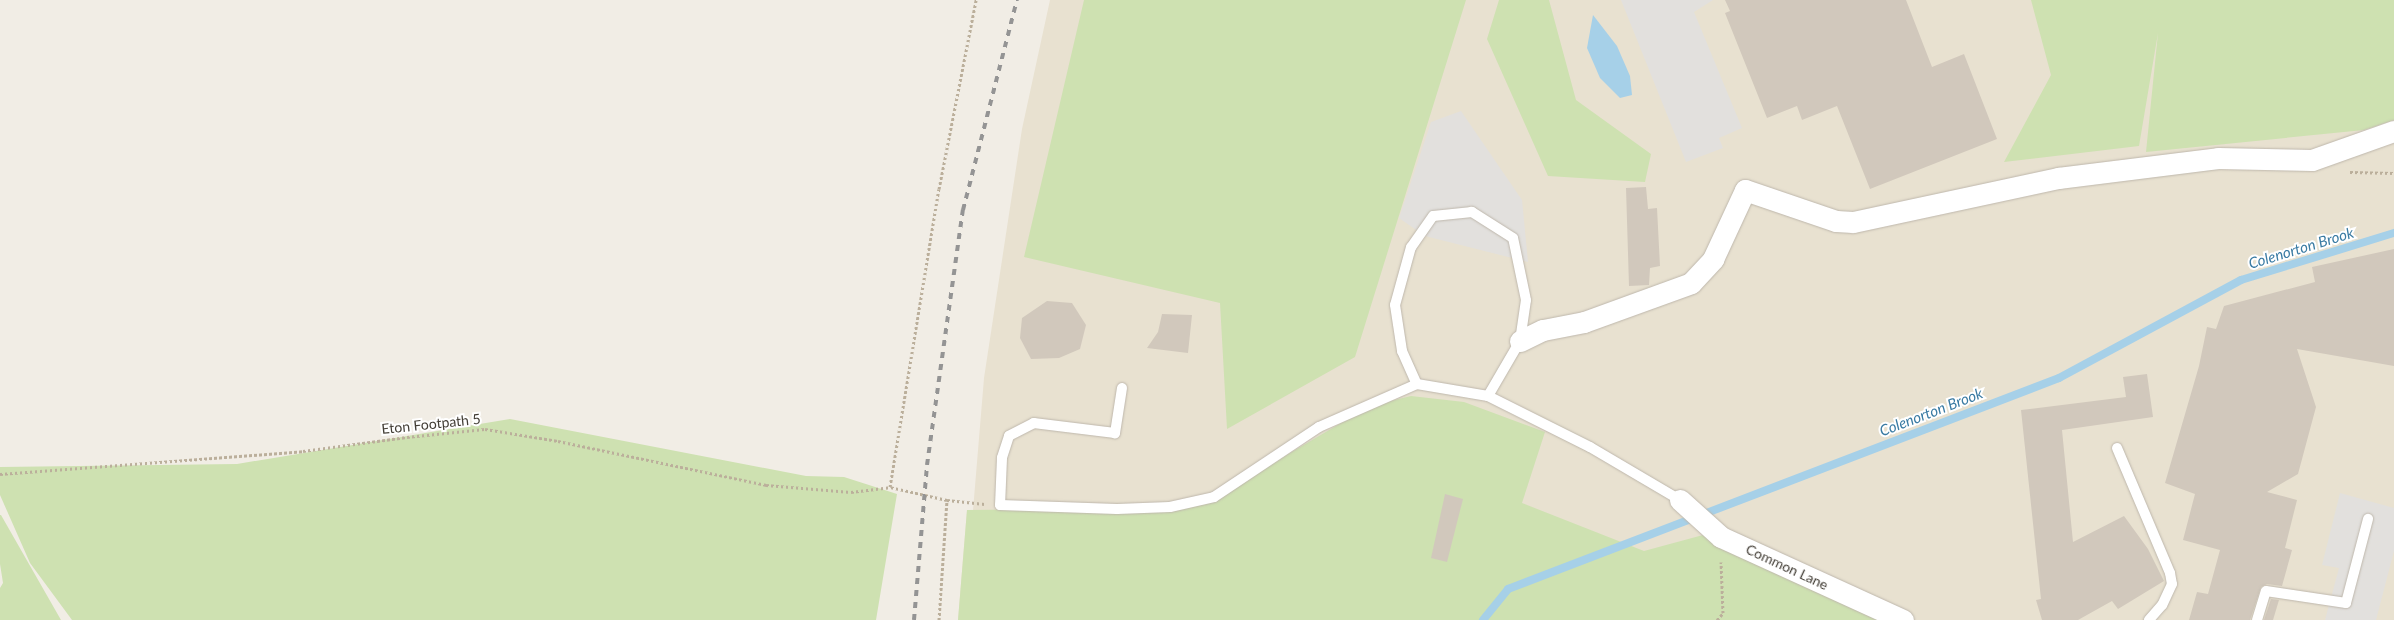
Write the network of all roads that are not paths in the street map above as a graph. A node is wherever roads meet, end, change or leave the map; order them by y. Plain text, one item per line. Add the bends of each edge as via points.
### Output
1 (2394, 131) edge
2 (1520, 341) junction
3 (1416, 384) junction
4 (1122, 388) dead end
5 (1488, 396) junction
6 (2117, 448) dead end
7 (1680, 500) joint
8 (2368, 519) dead end
9 (1903, 620) edge
10 (2150, 620) edge
11 (2257, 620) edge

1 - 2 street via 2312,160 2218,158 2058,178 1853,222 1836,221 1745,190 1713,259 1691,283 1584,322 1543,330
2 - 3 lane via 1526,300 1513,238 1472,212 1433,216 1411,247 1395,305 1402,351
2 - 5 lane
3 - 4 lane via 1319,427 1214,497 1170,507 1118,509 1000,505 1002,458 1008,436 1034,423 1115,433
3 - 5 lane
5 - 7 lane via 1590,447
6 - 10 lane via 2170,573 2172,584
7 - 9 street, Common Lane via 1721,536
8 - 11 lane via 2346,603 2266,591

